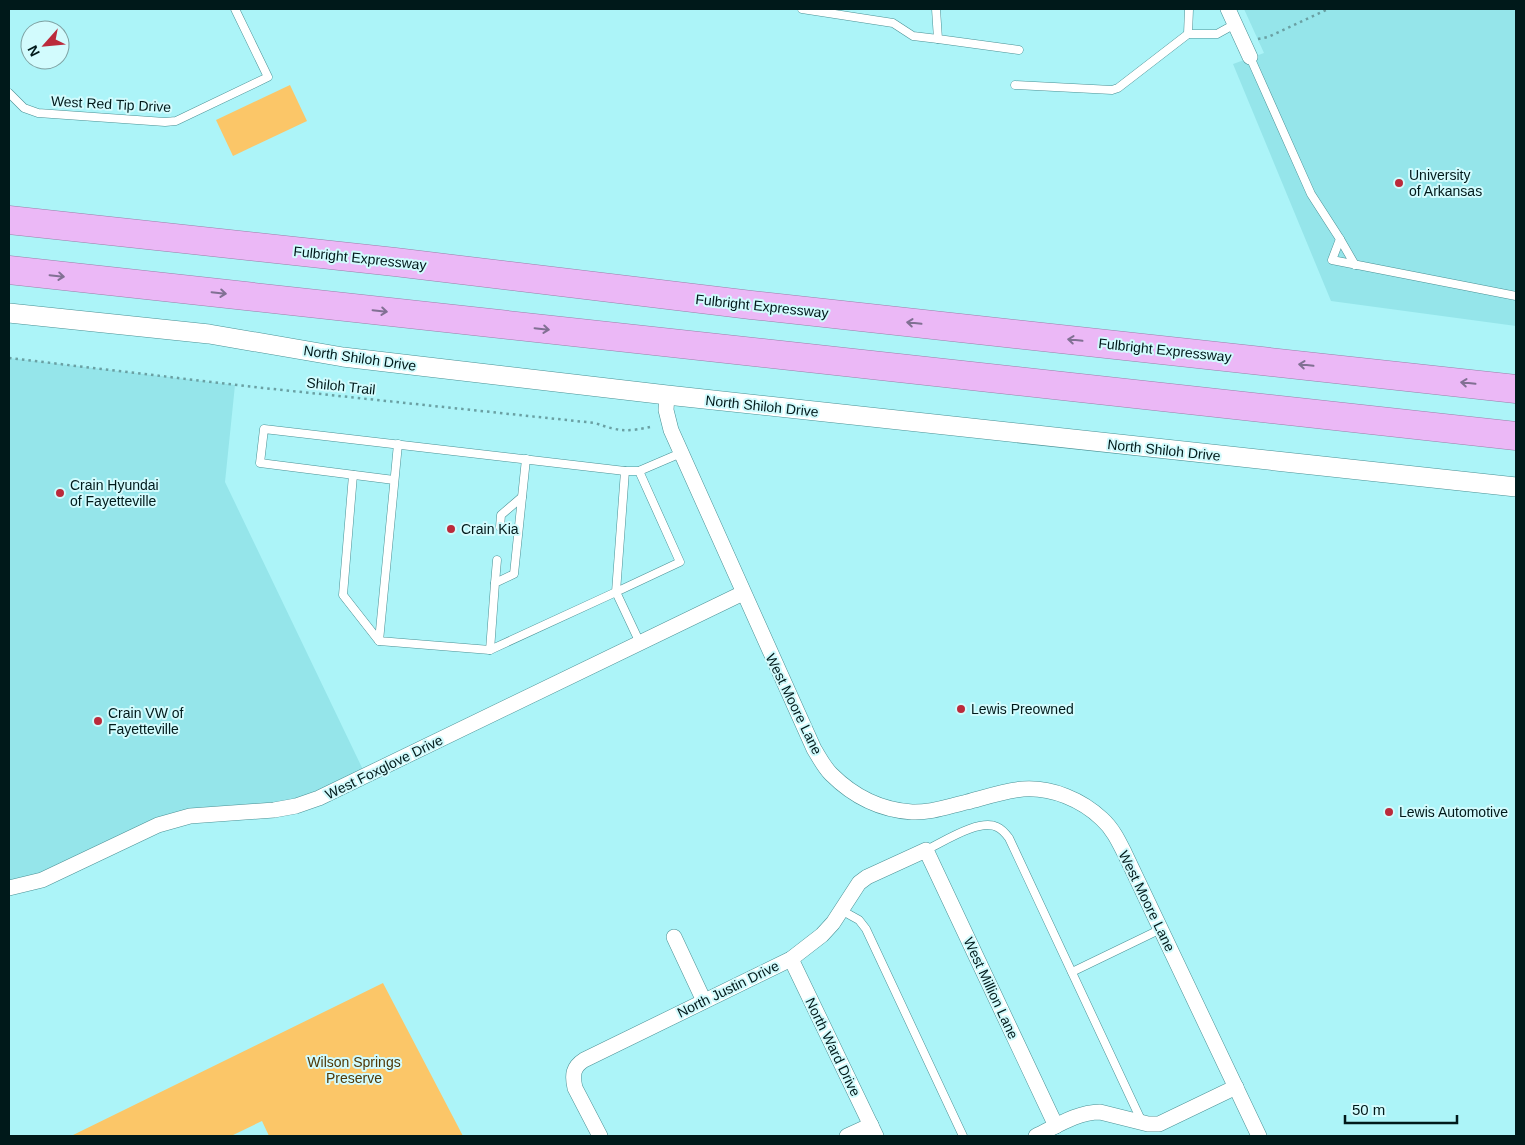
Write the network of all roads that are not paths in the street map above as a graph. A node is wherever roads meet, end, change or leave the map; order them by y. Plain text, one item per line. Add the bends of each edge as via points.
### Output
1 (235, 9) edge
2 (802, 9) edge
3 (936, 9) edge
4 (1189, 9) edge
5 (1228, 9) edge
6 (1235, 24) junction
7 (1188, 34) junction
8 (938, 39) junction
9 (1019, 50) dead end
10 (1250, 56) joint
11 (1015, 85) dead end
12 (9, 93) edge
13 (9, 220) edge
14 (1340, 239) junction
15 (1356, 264) junction
16 (9, 270) edge
17 (1516, 296) edge
18 (9, 313) edge
19 (1516, 388) edge
20 (667, 395) junction
21 (1516, 436) edge
22 (398, 444) junction
23 (681, 453) junction
24 (526, 459) junction
25 (625, 471) junction
26 (640, 471) junction
27 (353, 474) junction
28 (394, 480) junction
29 (1516, 486) edge
30 (522, 497) junction
31 (500, 527) dead end
32 (496, 560) dead end
33 (495, 583) junction
34 (616, 592) junction
35 (743, 593) junction
36 (379, 641) junction
37 (640, 643) junction
38 (490, 650) junction
39 (926, 850) junction
40 (9, 888) edge
41 (841, 910) junction
42 (1161, 929) junction
43 (674, 938) dead end
44 (791, 959) junction
45 (1072, 972) junction
46 (704, 1001) junction
47 (1236, 1087) junction
48 (1142, 1122) junction
49 (1056, 1126) junction
50 (873, 1130) edge
51 (600, 1136) edge
52 (847, 1136) edge
53 (963, 1136) edge
54 (1036, 1136) edge
55 (1259, 1136) edge

1 - 12 lane, West Red Tip Drive via 268,77 176,121 38,113 24,108
2 - 8 lane via 893,23 913,36
3 - 8 lane
4 - 7 lane
5 - 6 street
6 - 7 lane via 1217,34
6 - 10 street
7 - 11 lane via 1112,90
8 - 9 lane
10 - 14 lane via 1311,194
19 -> 13 highway, Fulbright Expressway
14 - 15 lane
14 - 15 lane via 1332,260
15 - 17 lane
16 -> 21 highway
18 - 20 street, North Shiloh Drive via 209,334 343,357
20 - 23 street, West Moore Lane via 666,410
20 - 29 street, North Shiloh Drive
22 - 24 lane
22 - 27 lane via 264,429 260,463
22 - 28 lane
23 - 26 lane
23 - 35 street, West Moore Lane
24 - 25 lane
24 - 30 lane
25 - 26 lane
25 - 34 lane
26 - 34 lane via 680,562
27 - 28 lane
27 - 36 lane via 343,595
28 - 36 lane
30 - 31 lane via 501,515
30 - 33 lane via 514,574
32 - 33 lane
33 - 38 lane
34 - 37 lane
34 - 38 lane
35 - 37 street, West Foxglove Drive
35 - 42 street, West Moore Lane via 814,749 830,773 851,791 872,804 913,812 931,811 1024,789 1045,790 1065,796 1103,820 1115,835
36 - 38 lane
37 - 40 street, West Foxglove Drive via 319,798 274,810 190,816 158,825 42,880
39 - 41 street, North Justin Drive via 858,883
39 - 45 lane via 976,826 987,824 1004,831
39 - 49 street, West Million Lane
41 - 44 street, North Justin Drive via 822,935
41 - 53 lane via 859,920 866,929
42 - 45 lane
42 - 47 street, West Moore Lane
43 - 46 street
44 - 46 street, North Justin Drive
44 - 50 street, North Ward Drive
45 - 48 lane
46 - 51 street, North Justin Drive via 577,1064 573,1080 575,1088
47 - 48 street via 1159,1124
47 - 55 street, West Moore Lane
48 - 49 street via 1092,1112
49 - 54 street
50 - 52 street

